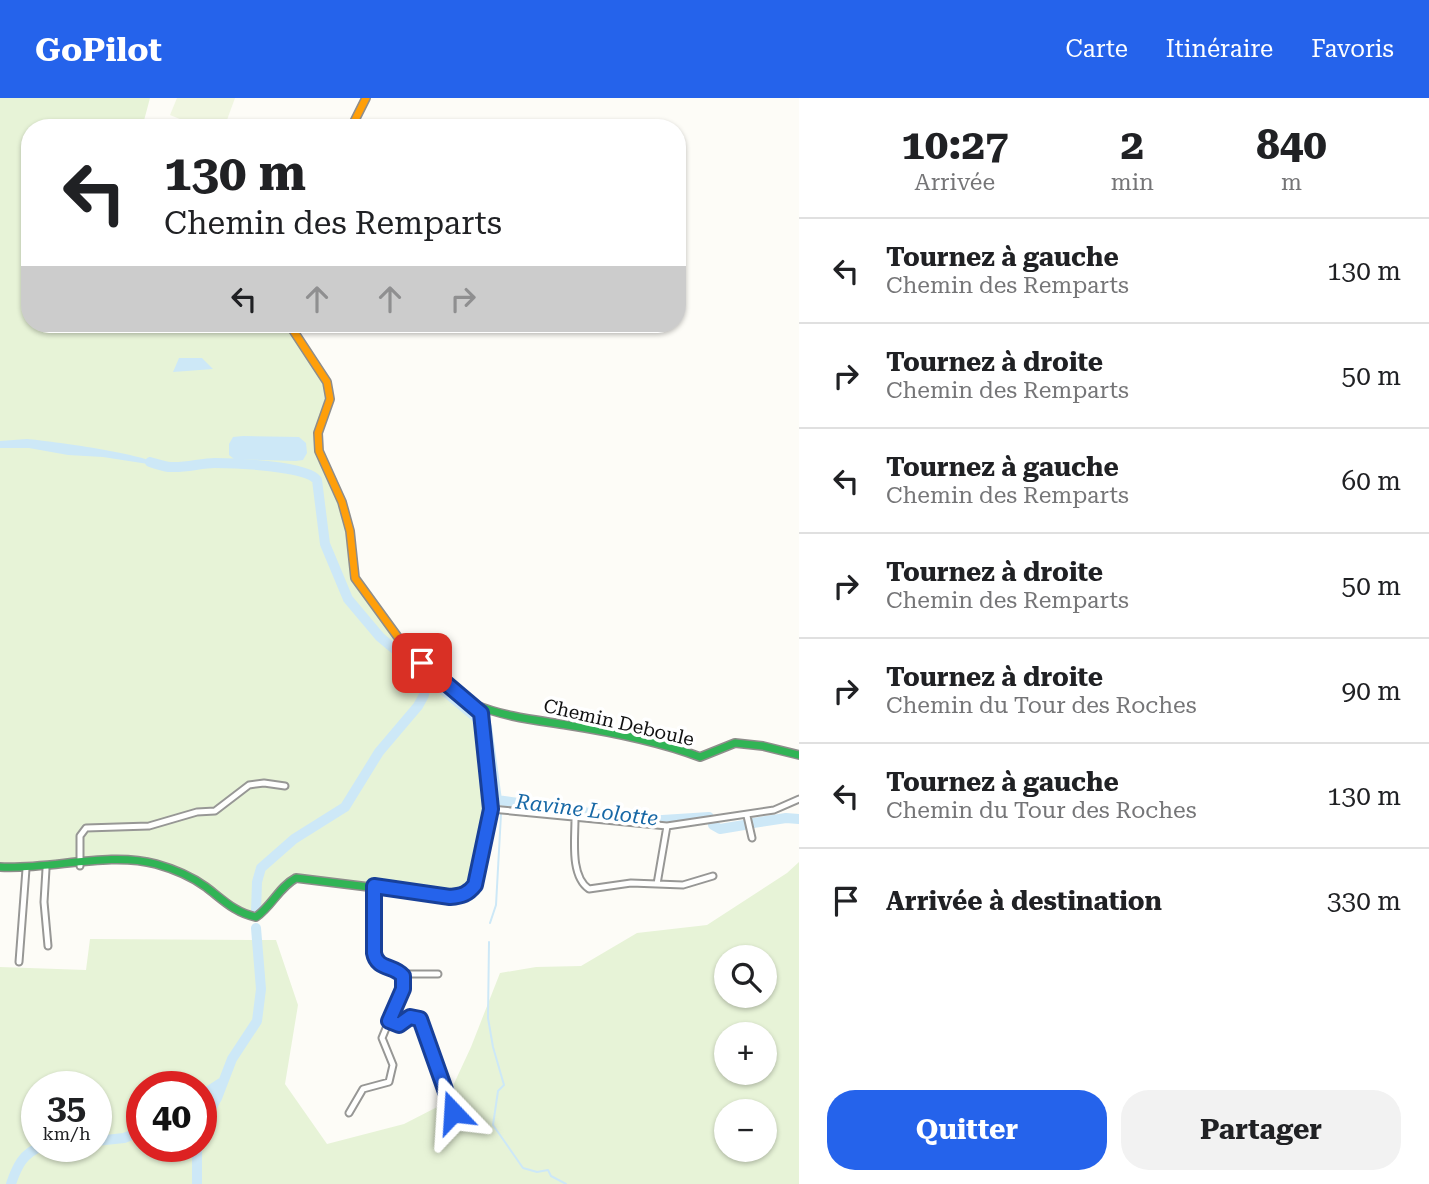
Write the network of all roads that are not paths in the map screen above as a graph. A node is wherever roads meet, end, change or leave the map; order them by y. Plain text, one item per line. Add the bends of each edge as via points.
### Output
1 (366, 98) edge
2 (356, 119) edge
3 (295, 333) edge
4 (472, 704) junction
5 (799, 755) edge
6 (285, 786) dead end
7 (799, 799) edge
8 (491, 809) junction
9 (747, 816) junction
10 (575, 819) junction
11 (667, 826) junction
12 (752, 838) dead end
13 (80, 866) junction
14 (0, 867) edge
15 (26, 869) junction
16 (46, 869) junction
17 (713, 876) dead end
18 (657, 884) junction
19 (374, 886) junction
20 (48, 946) dead end
21 (19, 962) dead end
22 (402, 974) junction
23 (438, 974) dead end
24 (389, 1021) junction
25 (349, 1113) dead end
26 (454, 1122) dead end

1 - 2 street
3 - 4 street via 330,391 318,433 319,450 342,502 355,578 388,627 422,663
4 - 5 street, Chemin Deboule via 495,713 674,747 700,757 735,743
4 - 8 street via 484,722
6 - 13 street via 249,785 215,811 149,826 86,828 80,836
7 - 9 street
8 - 10 street
8 - 19 street via 470,891 450,897
9 - 11 street
9 - 12 street
10 - 11 street
10 - 18 street via 576,863 585,887
11 - 18 street
13 - 16 street
13 - 19 street via 150,863 198,881 253,917 267,910 283,885 296,878
14 - 15 street
15 - 16 street
15 - 21 street
16 - 20 street
17 - 18 street via 683,885
19 - 22 street via 375,959
22 - 23 street
22 - 24 street via 403,989
24 - 25 street via 382,1038 393,1065 389,1082 363,1089
24 - 26 street via 399,1025 410,1017 420,1019

